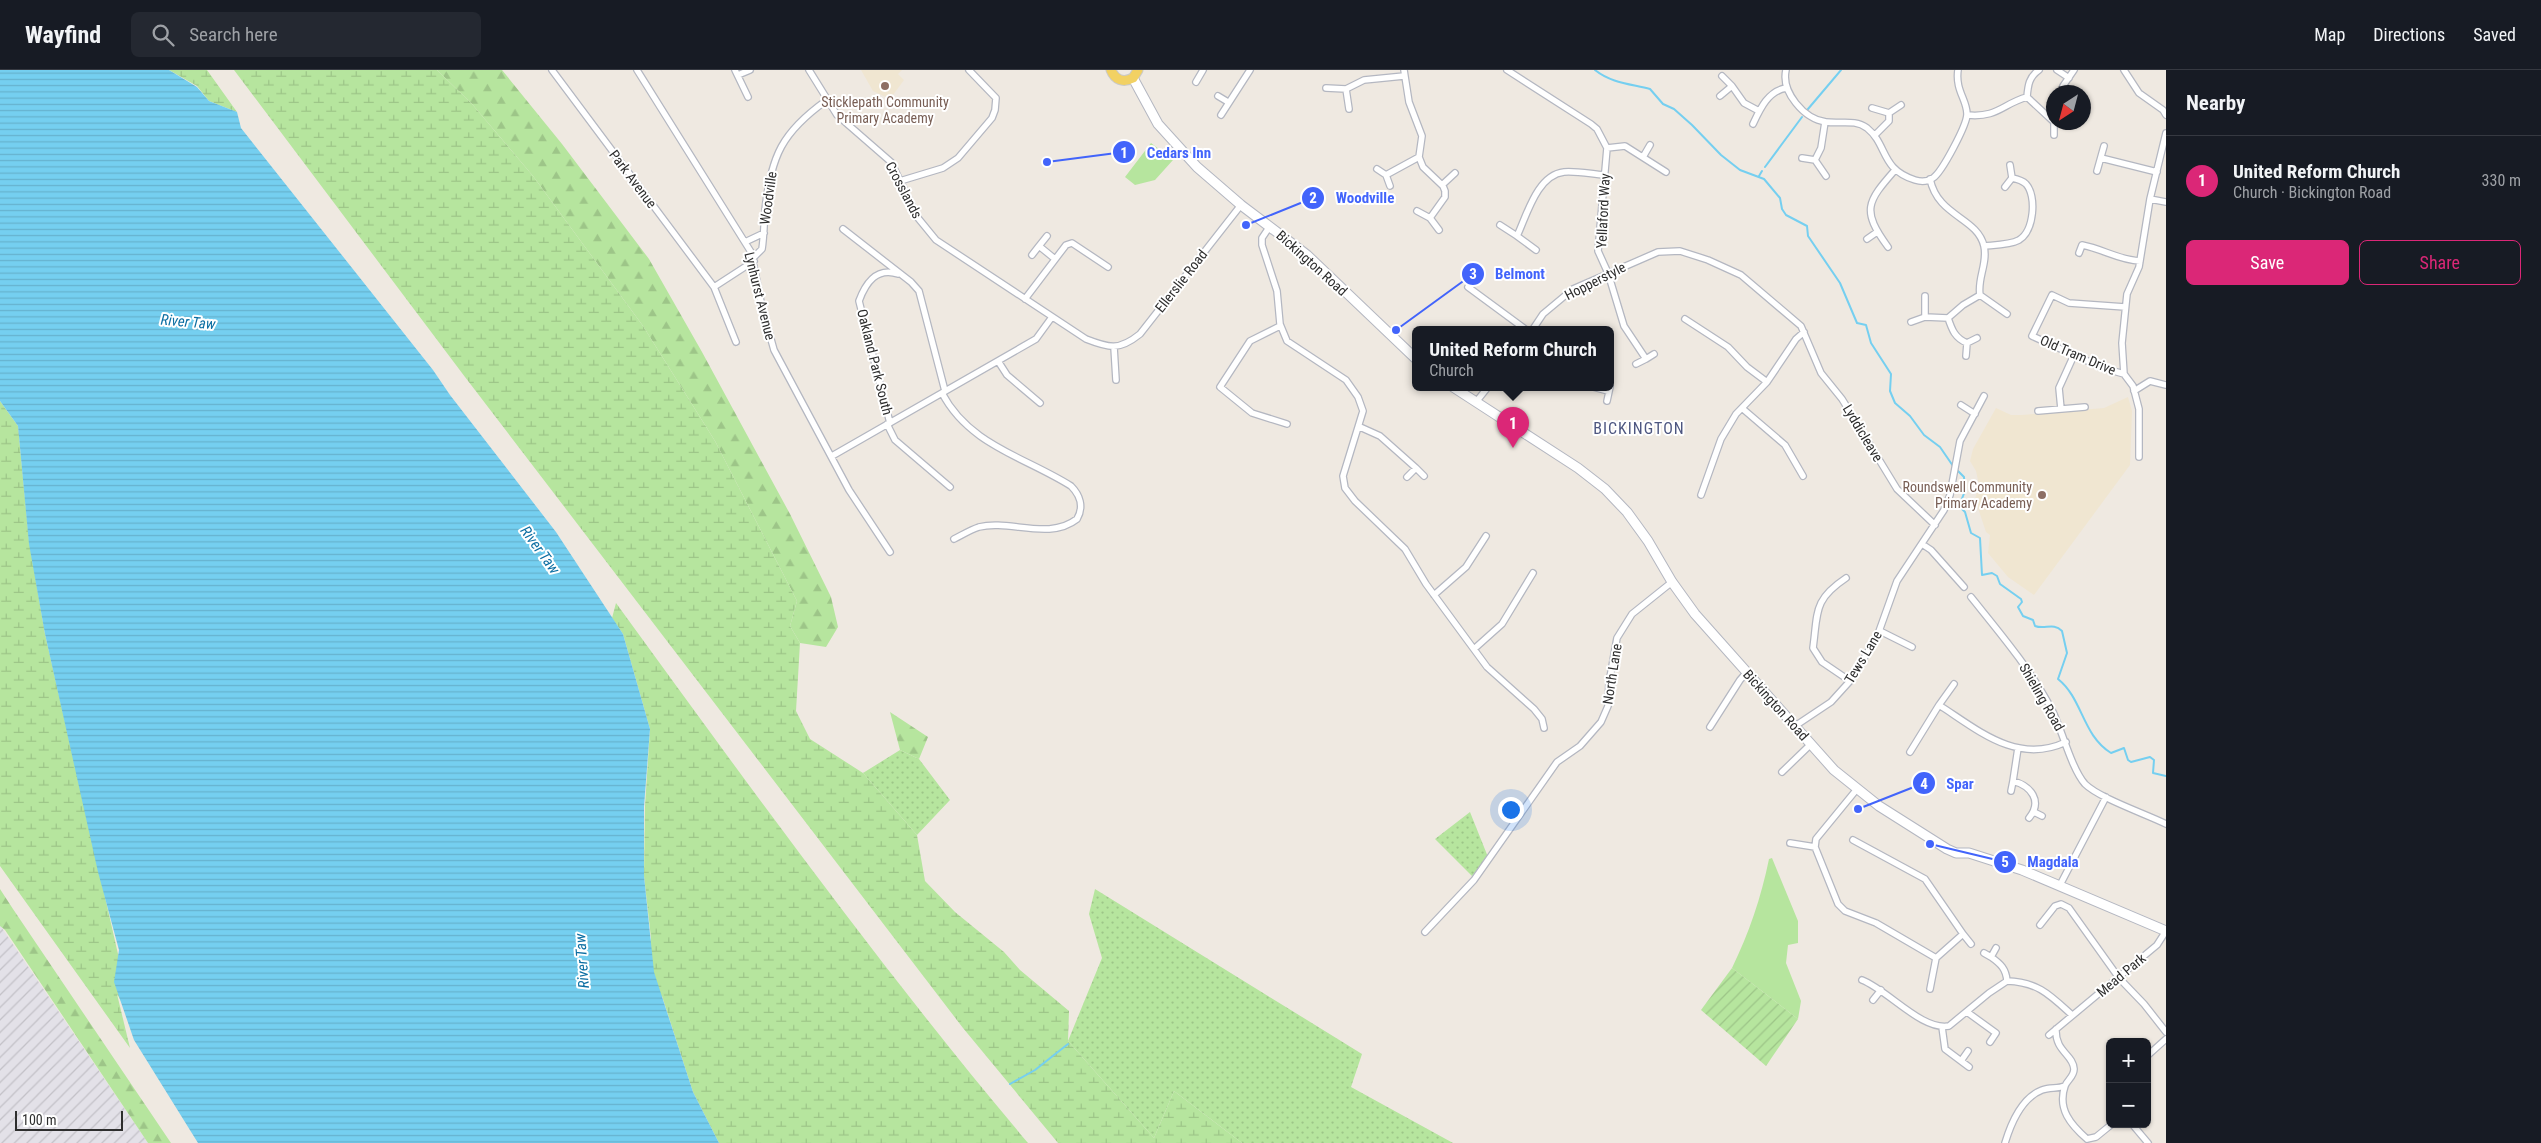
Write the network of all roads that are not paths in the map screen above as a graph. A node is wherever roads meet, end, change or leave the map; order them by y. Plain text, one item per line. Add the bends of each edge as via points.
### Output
1 (552, 70) edge
2 (638, 70) edge
3 (750, 70) edge
4 (809, 70) edge
5 (969, 70) edge
6 (1111, 70) edge
7 (1138, 70) edge
8 (1203, 70) edge
9 (1250, 70) edge
10 (1507, 70) edge
11 (1786, 70) edge
12 (1958, 70) edge
13 (2039, 70) edge
14 (2057, 70) edge
15 (2074, 70) edge
16 (2124, 70) edge
17 (737, 73) edge
18 (1404, 73) edge
19 (1722, 76) dead end
20 (1132, 78) junction
21 (2069, 78) junction
22 (1196, 82) dead end
23 (2064, 85) edge
24 (1732, 86) junction
25 (1326, 88) dead end
26 (1786, 88) junction
27 (1346, 89) junction
28 (1218, 96) dead end
29 (1720, 96) dead end
30 (2027, 97) junction
31 (748, 98) dead end
32 (827, 100) junction
33 (1228, 102) junction
34 (1901, 105) dead end
35 (1872, 108) dead end
36 (1349, 109) dead end
37 (1759, 110) junction
38 (1890, 113) junction
39 (1221, 115) dead end
40 (1967, 115) junction
41 (2046, 115) edge
42 (2166, 115) edge
43 (1825, 122) junction
44 (1753, 124) dead end
45 (2054, 130) edge
46 (2166, 133) edge
47 (1875, 135) junction
48 (2054, 135) dead end
49 (1650, 145) dead end
50 (2104, 146) dead end
51 (1607, 148) junction
52 (1419, 157) junction
53 (1643, 157) junction
54 (1802, 158) dead end
55 (2101, 158) junction
56 (1815, 160) junction
57 (2010, 165) dead end
58 (1377, 169) dead end
59 (1895, 170) junction
60 (2097, 171) dead end
61 (1666, 172) dead end
62 (2157, 172) junction
63 (1456, 174) dead end
64 (1386, 175) junction
65 (1604, 175) junction
66 (1826, 176) dead end
67 (2012, 178) junction
68 (1930, 179) junction
69 (900, 181) junction
70 (1442, 185) junction
71 (1390, 186) dead end
72 (2005, 187) dead end
73 (2150, 199) junction
74 (2166, 202) edge
75 (1241, 205) junction
76 (1417, 211) dead end
77 (1430, 218) junction
78 (1500, 225) dead end
79 (1270, 226) junction
80 (843, 229) dead end
81 (1439, 230) dead end
82 (1876, 232) junction
83 (764, 233) junction
84 (1047, 236) dead end
85 (1517, 236) junction
86 (1867, 239) dead end
87 (745, 242) junction
88 (1039, 246) junction
89 (1984, 246) junction
90 (1888, 247) dead end
91 (1536, 250) dead end
92 (2078, 253) dead end
93 (1032, 255) dead end
94 (1640, 258) joint
95 (1055, 259) junction
96 (754, 260) junction
97 (2140, 261) junction
98 (1108, 268) dead end
99 (1608, 273) junction
100 (903, 275) junction
101 (1468, 287) dead end
102 (714, 288) junction
103 (1980, 295) junction
104 (1925, 296) dead end
105 (1025, 299) junction
106 (2125, 307) junction
107 (2007, 314) dead end
108 (1052, 317) junction
109 (1925, 317) junction
110 (1948, 318) junction
111 (1685, 319) dead end
112 (1911, 322) dead end
113 (1280, 326) junction
114 (1521, 326) edge
115 (1537, 326) edge
116 (1804, 332) junction
117 (1977, 338) dead end
118 (736, 342) dead end
119 (1967, 343) junction
120 (1114, 347) junction
121 (1654, 354) dead end
122 (1412, 355) edge
123 (2074, 355) junction
124 (1966, 356) dead end
125 (1646, 359) junction
126 (998, 361) junction
127 (1636, 364) dead end
128 (2124, 374) junction
129 (1116, 380) dead end
130 (1767, 382) junction
131 (2166, 385) edge
132 (1459, 391) edge
133 (1483, 391) edge
134 (1609, 391) edge
135 (2134, 391) junction
136 (944, 392) junction
137 (1984, 396) dead end
138 (1607, 401) dead end
139 (1476, 402) junction
140 (1040, 403) dead end
141 (1961, 405) dead end
142 (2085, 407) dead end
143 (1743, 409) junction
144 (2061, 409) junction
145 (2038, 411) dead end
146 (1975, 414) junction
147 (889, 424) junction
148 (1287, 424) dead end
149 (1360, 427) junction
150 (832, 456) junction
151 (2139, 457) dead end
152 (1416, 468) junction
153 (1424, 476) dead end
154 (1803, 476) dead end
155 (1407, 477) dead end
156 (950, 487) dead end
157 (1701, 495) dead end
158 (1935, 526) junction
159 (1486, 536) dead end
160 (954, 539) dead end
161 (1922, 544) junction
162 (890, 552) dead end
163 (1533, 573) dead end
164 (1846, 578) dead end
165 (1672, 582) junction
166 (1964, 587) dead end
167 (1434, 594) junction
168 (1971, 597) dead end
169 (1880, 631) junction
170 (1912, 647) dead end
171 (1474, 649) junction
172 (1747, 672) junction
173 (1850, 681) junction
174 (1954, 684) dead end
175 (1938, 706) junction
176 (1795, 726) junction
177 (1710, 727) dead end
178 (1544, 728) dead end
179 (2066, 742) junction
180 (1811, 744) junction
181 (2018, 748) junction
182 (1910, 752) dead end
183 (1782, 772) dead end
184 (2013, 781) junction
185 (1857, 789) junction
186 (2011, 791) dead end
187 (2106, 797) junction
188 (2034, 812) junction
189 (2042, 816) dead end
190 (2029, 818) dead end
191 (2166, 824) edge
192 (1853, 840) dead end
193 (1790, 843) dead end
194 (1815, 847) junction
195 (2060, 885) junction
196 (2040, 925) dead end
197 (2166, 931) edge
198 (1425, 932) dead end
199 (1963, 934) junction
200 (1971, 944) dead end
201 (1996, 948) dead end
202 (1984, 953) dead end
203 (1991, 957) junction
204 (1936, 958) junction
205 (2120, 978) junction
206 (1862, 980) dead end
207 (2007, 981) junction
208 (1930, 989) dead end
209 (1881, 990) junction
210 (1873, 1000) dead end
211 (1967, 1012) junction
212 (2072, 1015) junction
213 (1942, 1027) junction
214 (2056, 1029) junction
215 (2166, 1032) edge
216 (2049, 1035) dead end
217 (2166, 1039) edge
218 (1990, 1042) dead end
219 (1968, 1052) dead end
220 (2151, 1052) edge
221 (1961, 1061) junction
222 (1969, 1067) dead end
223 (2065, 1086) junction
224 (2107, 1128) edge
225 (2135, 1128) edge
226 (2087, 1141) edge
227 (2005, 1143) edge
228 (2148, 1143) edge

1 - 102 street, Park Avenue
2 - 87 street, Lynhurst Avenue
3 - 17 street
4 - 32 street
5 - 69 street via 996,98 992,118 958,158 943,168
6 - 20 main road via 1118,80
7 - 20 main road
8 - 22 street
9 - 33 street via 1240,89
10 - 51 street via 1591,124
11 - 26 street
12 - 40 street via 1957,85
13 - 30 street via 2028,82
14 - 21 street
15 - 21 street
16 - 42 street via 2139,92
17 - 31 street
18 - 27 street via 1364,80
18 - 52 street via 1409,102 1422,136
19 - 24 street
20 - 75 main road, Bickington Road via 1158,124 1197,166
21 - 23 street
24 - 29 street
24 - 37 street via 1744,103
25 - 27 street
26 - 37 street via 1773,93
26 - 43 street via 1811,116
27 - 36 street
28 - 33 street
30 - 40 street via 2014,100 1994,114
30 - 41 street
32 - 69 street, Crosslands via 849,127 883,153
32 - 83 street, Woodville via 800,121 782,145 770,171
33 - 39 street
34 - 38 street
35 - 38 street
37 - 44 street
38 - 47 street via 1885,127
40 - 68 street via 1940,170
43 - 47 street via 1857,123
43 - 56 street via 1821,148
45 - 48 street
46 - 62 street
47 - 59 street via 1882,153
49 - 53 street
50 - 55 street
51 - 53 street via 1626,146
51 - 65 street, Yellaford Way
52 - 64 street
52 - 70 street via 1423,167
53 - 61 street
54 - 56 street
55 - 60 street
55 - 62 street
56 - 66 street
57 - 67 street
58 - 64 street
59 - 68 street via 1921,182
59 - 82 street via 1873,195 1869,210
62 - 73 street
63 - 70 street
64 - 71 street
65 - 85 street via 1564,172 1551,176 1539,189
65 - 99 street, Yellaford Way via 1598,251
67 - 72 street
67 - 89 street via 2023,181 2032,193 2027,231 2018,240
68 - 89 street via 1938,200 1972,227
69 - 105 street, Crosslands via 926,229 936,240
70 - 77 street via 1445,197
73 - 74 street
73 - 97 street
75 - 79 main road, Bickington Road
75 - 120 street, Ellerslie Road via 1140,334 1130,343
76 - 77 street
77 - 81 street
78 - 85 street
79 - 113 street via 1262,238 1262,246 1278,290
79 - 122 main road, Bickington Road via 1307,255
80 - 100 street
82 - 86 street
82 - 90 street
83 - 87 street, Woodville
83 - 96 street, Woodville via 762,249
84 - 88 street
85 - 91 street
87 - 96 street, Lynhurst Avenue
88 - 93 street
88 - 95 street
89 - 103 street
92 - 97 street via 2082,245 2100,248 2123,260
94 - 99 street, Hopperstyle
94 - 116 street, Lyddicleave via 1658,252 1680,251 1708,260 1741,275 1773,300
95 - 98 street via 1066,245 1072,243
95 - 105 street
96 - 102 street
96 - 150 street, Lynhurst Avenue via 774,350
97 - 106 street
99 - 115 street, Hopperstyle via 1573,289 1543,314
99 - 125 street, Yellaford Way via 1624,326
100 - 136 street via 919,291
100 - 147 street, Oakland Park South via 888,271 876,275 865,286 859,301
101 - 114 street
102 - 118 street, Park Avenue
103 - 107 street
103 - 110 street
104 - 109 street
105 - 108 street
106 - 123 street, Old Tram Drive via 2069,303 2052,295 2032,336
106 - 128 street via 2121,359
108 - 120 street via 1086,339
108 - 126 street, Oakland Park South via 1036,339
109 - 110 street
109 - 112 street
110 - 119 street via 1953,332
111 - 130 street via 1728,347
113 - 148 street via 1250,341 1220,387 1252,413
113 - 149 street via 1287,341 1346,380 1363,411
116 - 130 street
116 - 158 street, Lyddicleave via 1821,373 1842,399 1897,488
117 - 119 street
119 - 124 street
120 - 129 street
121 - 125 street
123 - 128 street, Old Tram Drive
123 - 144 street via 2059,388
125 - 127 street
126 - 136 street, Oakland Park South
126 - 140 street via 1007,375
128 - 135 street
130 - 143 street
131 - 135 street via 2150,380
132 - 139 main road, Bickington Road
133 - 139 street
134 - 138 street
135 - 151 street via 2139,409
136 - 147 street, Oakland Park South
136 - 160 street via 951,410 994,447 1070,486 1079,496 1079,515 1062,527 985,526
137 - 146 street, Tews Lane
139 - 165 main road, Bickington Road via 1605,489 1627,512
141 - 146 street
142 - 144 street
143 - 154 street via 1785,445
143 - 157 street via 1736,414 1721,439
144 - 145 street
146 - 158 street, Tews Lane via 1960,441 1950,495
147 - 150 street, Oakland Park South
147 - 156 street, Oakland Park South via 895,440
149 - 152 street via 1380,436
149 - 167 street via 1343,476 1345,488 1405,549
150 - 162 street, Lynhurst Avenue via 849,490
152 - 153 street
152 - 155 street
158 - 161 street, Tews Lane
159 - 167 street via 1466,567
161 - 166 street
161 - 169 street, Tews Lane via 1897,581
163 - 171 street via 1502,624
164 - 173 street via 1829,590 1820,602 1813,648 1822,662
165 - 172 main road, Bickington Road
165 - 198 street, North Lane via 1632,614 1617,638 1608,706 1601,722 1580,746 1557,762 1474,880
167 - 171 street
168 - 179 street, Shieling Road via 2020,659 2050,705
169 - 170 street
169 - 173 street, Tews Lane
171 - 178 street via 1487,667 1534,709
172 - 176 main road, Bickington Road
172 - 177 street
173 - 176 street, Tews Lane via 1826,708
174 - 175 street
175 - 181 street via 2001,744
175 - 182 street
176 - 180 main road, Bickington Road
179 - 181 street via 2046,748
179 - 187 street, Shieling Road via 2086,786
180 - 183 street
180 - 185 main road, Bickington Road via 1834,770
181 - 184 street
184 - 186 street
184 - 188 street via 2031,791 2035,797
185 - 194 street via 1816,839
185 - 195 main road, Bickington Road via 1946,849 1969,853
187 - 191 street, Shieling Road
187 - 195 street
188 - 189 street
188 - 190 street
192 - 199 street via 1925,880
193 - 194 street
194 - 204 street via 1838,904 1845,911 1876,923
195 - 197 main road, Bickington Road
196 - 205 street via 2055,906 2061,904 2069,908
197 - 205 street, Mead Park via 2157,945
199 - 200 street
199 - 204 street
201 - 203 street
202 - 203 street
203 - 207 street via 2006,971
204 - 208 street
205 - 212 street, Mead Park
205 - 215 street
206 - 209 street
207 - 211 street
207 - 212 street via 2034,985
209 - 210 street
209 - 213 street via 1926,1022
211 - 213 street via 1949,1026
211 - 218 street via 1996,1033
212 - 214 street, Mead Park
213 - 221 street via 1945,1049
214 - 216 street, Mead Park
214 - 223 street via 2055,1039 2074,1068
217 - 220 street
219 - 221 street
221 - 222 street
223 - 226 street via 2063,1108 2067,1118
223 - 227 street via 2040,1090 2028,1101 2014,1119
224 - 226 street
225 - 228 street

